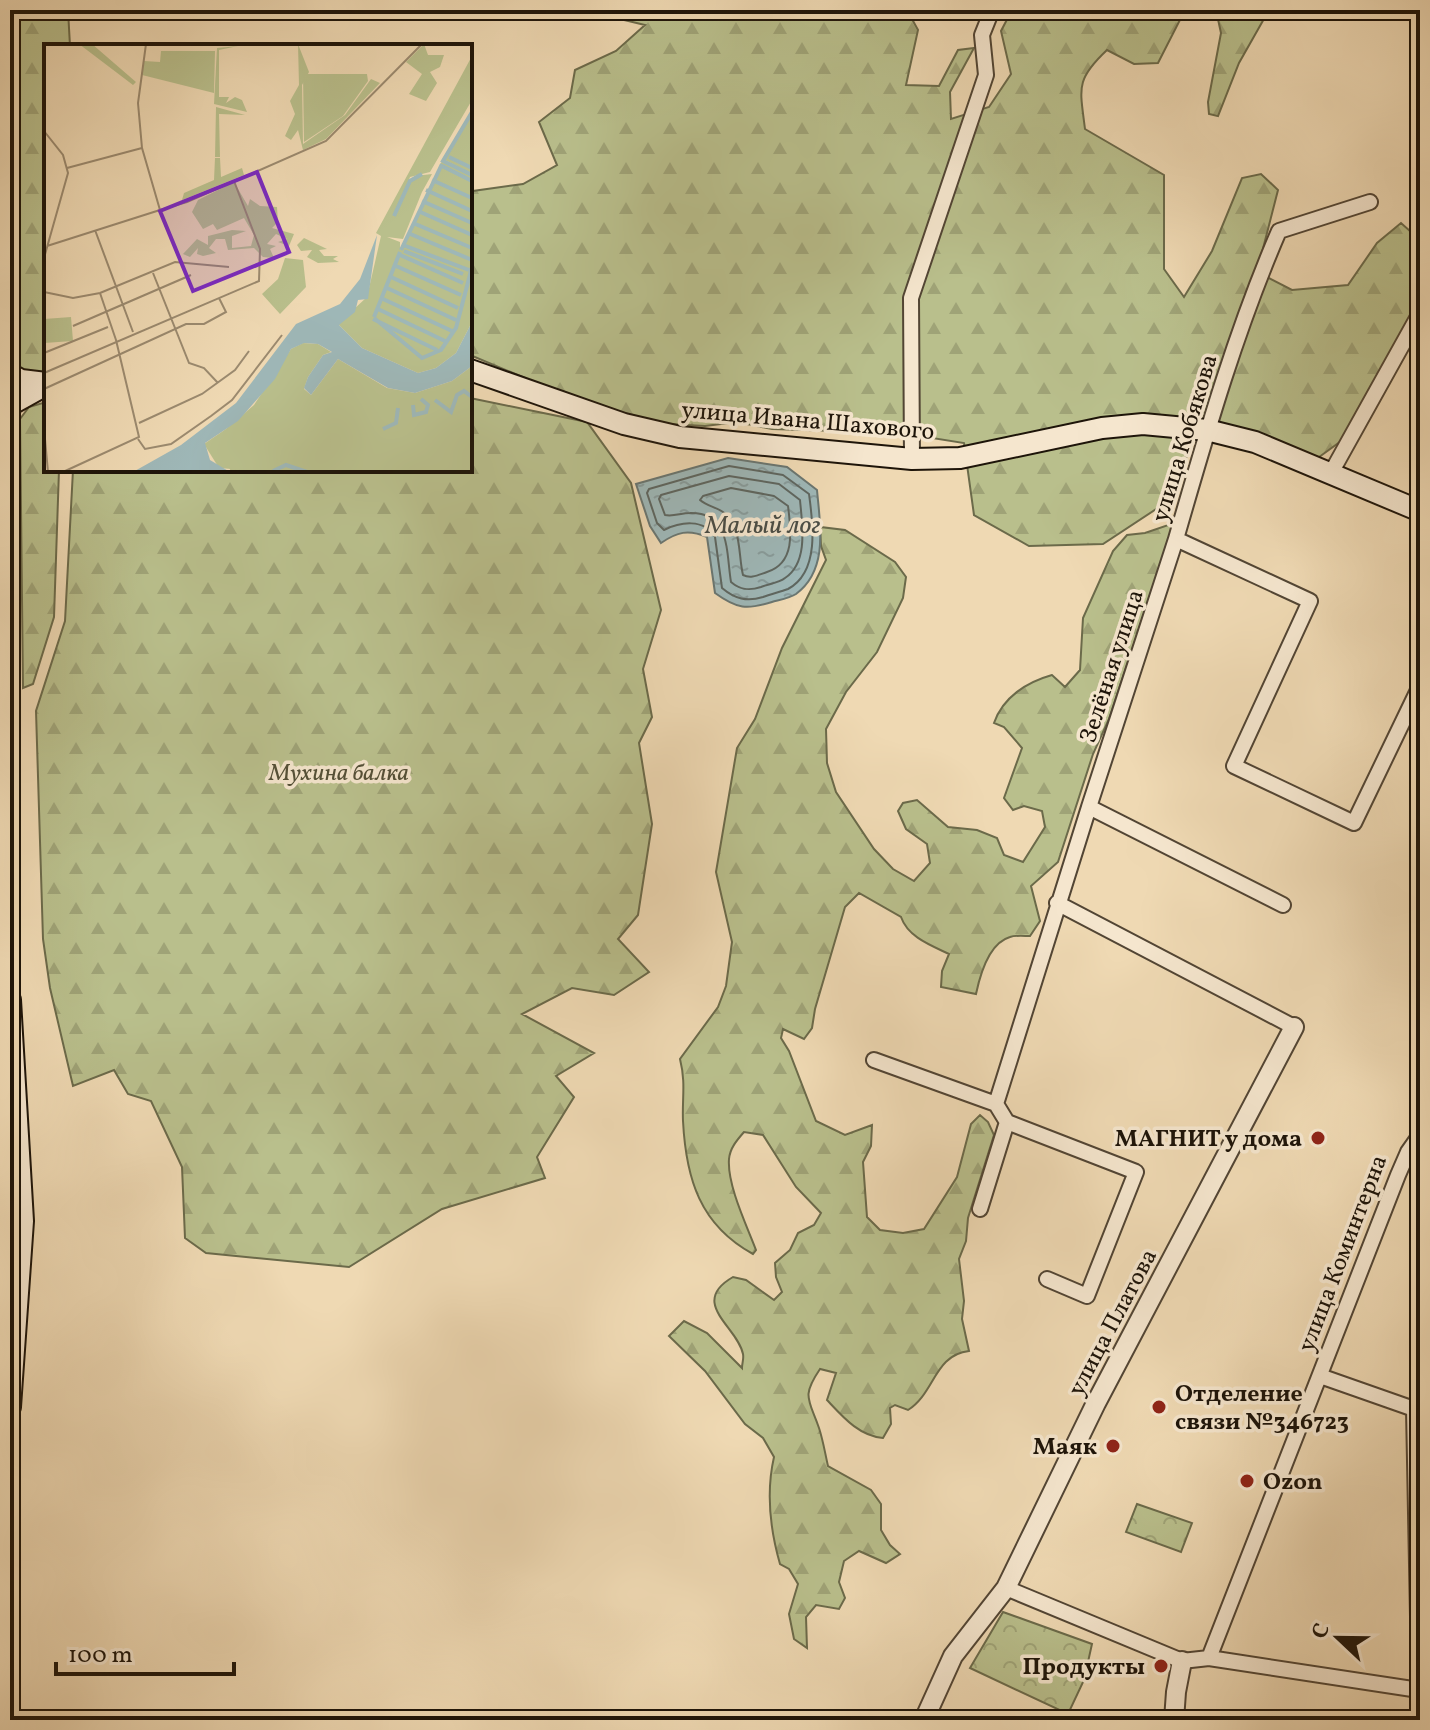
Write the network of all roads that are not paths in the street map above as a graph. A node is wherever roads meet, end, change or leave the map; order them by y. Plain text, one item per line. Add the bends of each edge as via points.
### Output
1 (992, 10) edge
2 (1370, 202) dead end
3 (1420, 313) edge
4 (472, 371) edge
5 (10, 374) edge
6 (44, 384) edge
7 (44, 385) edge
8 (10, 405) edge
9 (1207, 430) junction
10 (912, 459) junction
11 (1331, 473) junction
12 (1420, 511) edge
13 (1176, 539) junction
14 (1420, 686) edge
15 (1089, 807) junction
16 (1057, 903) junction
17 (1283, 905) dead end
18 (10, 1000) edge
19 (1294, 1027) joint
20 (874, 1060) dead end
21 (996, 1104) junction
22 (1007, 1122) junction
23 (1420, 1135) edge
24 (1408, 1152) junction
25 (1420, 1164) edge
26 (980, 1209) dead end
27 (15, 1270) edge
28 (1047, 1279) dead end
29 (1320, 1376) junction
30 (1418, 1405) edge
31 (10, 1407) edge
32 (1006, 1588) junction
33 (1209, 1658) junction
34 (1182, 1661) junction
35 (1419, 1690) edge
36 (924, 1720) edge
37 (1174, 1720) edge
38 (1420, 1720) edge

1 - 10 street via 982,35 986,75 911,298
2 - 9 street, улица Кобякова via 1279,231
3 - 11 street
4 - 10 main road, улица Ивана Шахового via 624,424 680,437
5 - 6 main road
7 - 8 main road
9 - 10 main road, улица Ивана Шахового via 1143,424 1102,428 960,458
9 - 11 main road, улица Ивана Шахового via 1255,442
9 - 13 street, улица Кобякова
11 - 12 main road, улица Ивана Шахового
13 - 14 street, улица Кобякова via 1310,601 1234,766 1354,823
13 - 15 street, Зелёная улица
15 - 16 street, Зелёная улица
15 - 17 street
16 - 19 street
16 - 21 street, Зелёная улица
18 - 27 main road via 22,1175
19 - 32 street, улица Платова via 1096,1403
20 - 21 street
21 - 22 street
22 - 26 street
22 - 28 street via 1136,1172 1087,1296
23 - 24 street, улица Коминтерна
24 - 25 street
24 - 29 street, улица Коминтерна
27 - 31 main road
29 - 30 street
29 - 33 street, улица Коминтерна
30 - 35 street
32 - 34 street
32 - 36 street, улица Платова via 953,1656
33 - 34 street
33 - 35 street
34 - 37 street
35 - 38 street

